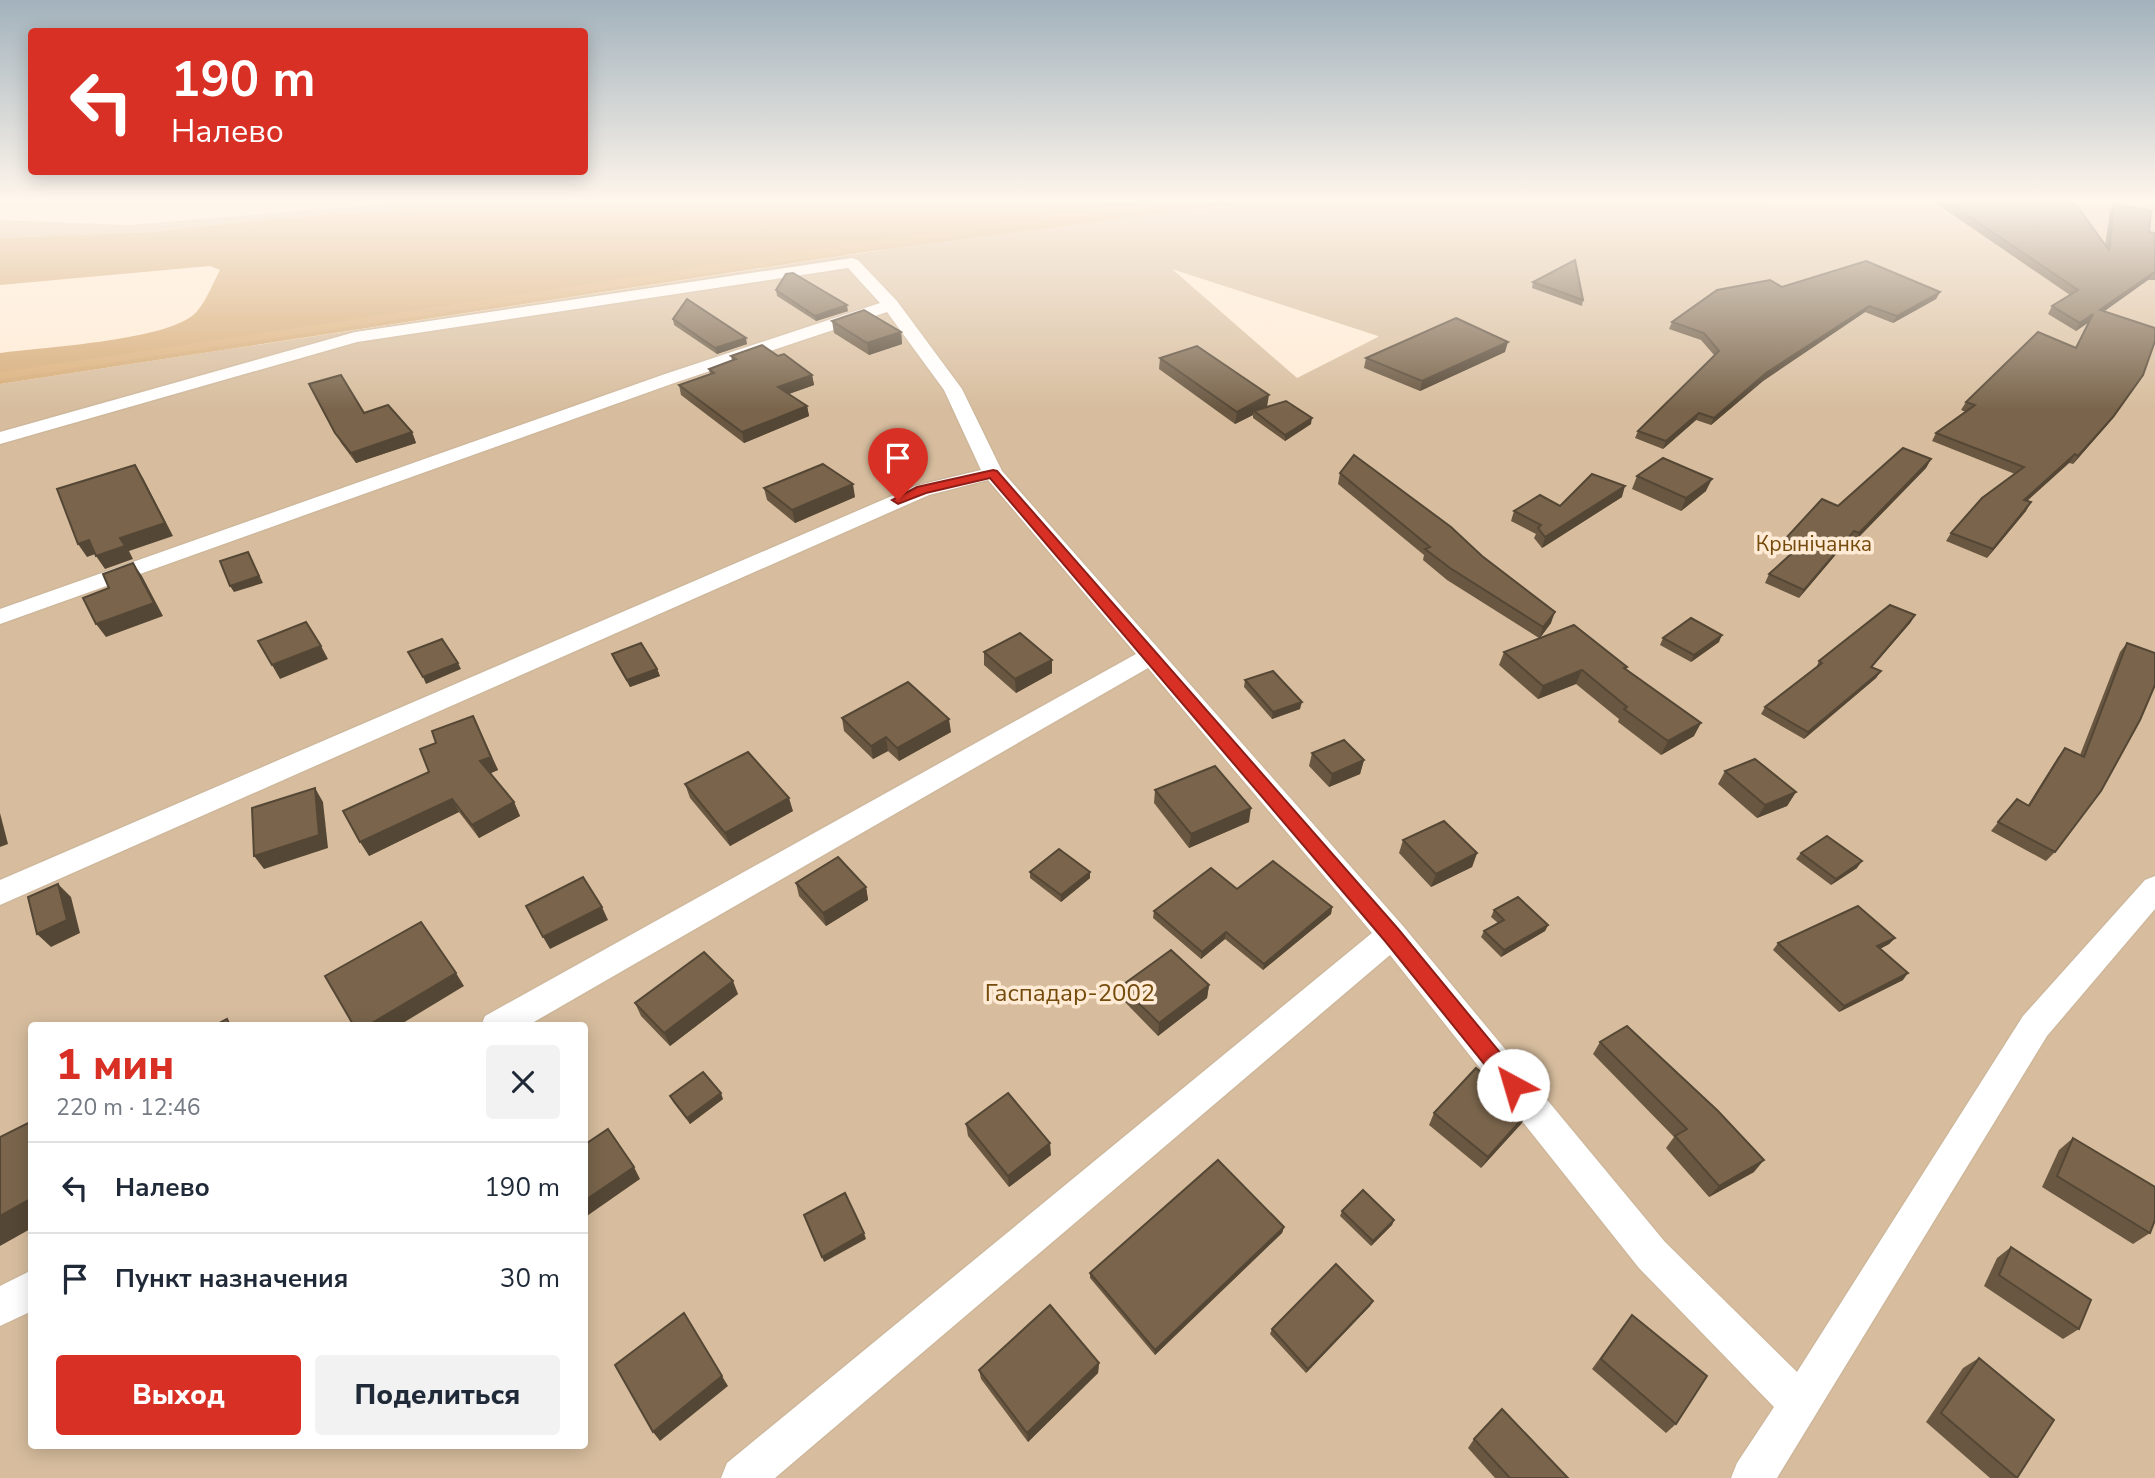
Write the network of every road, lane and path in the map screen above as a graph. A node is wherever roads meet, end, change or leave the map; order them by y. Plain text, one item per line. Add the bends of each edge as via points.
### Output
1 (798, 271) edge
2 (859, 271) edge
3 (891, 305) junction
4 (0, 438) edge
5 (993, 474) junction
6 (0, 617) edge
7 (1149, 657) junction
8 (2155, 888) edge
9 (0, 893) edge
10 (1392, 935) junction
11 (504, 1022) edge
12 (28, 1291) edge
13 (0, 1307) edge
14 (1800, 1404) junction
15 (743, 1478) edge
16 (1752, 1478) edge

1 - 4 street via 355,337
2 - 3 street
3 - 5 street via 953,389
3 - 6 street via 658,382
5 - 7 street
5 - 9 street via 922,490
7 - 10 street
7 - 11 street
8 - 14 street via 2035,1026
10 - 14 street via 1652,1255
10 - 15 street
12 - 13 street
14 - 16 street

